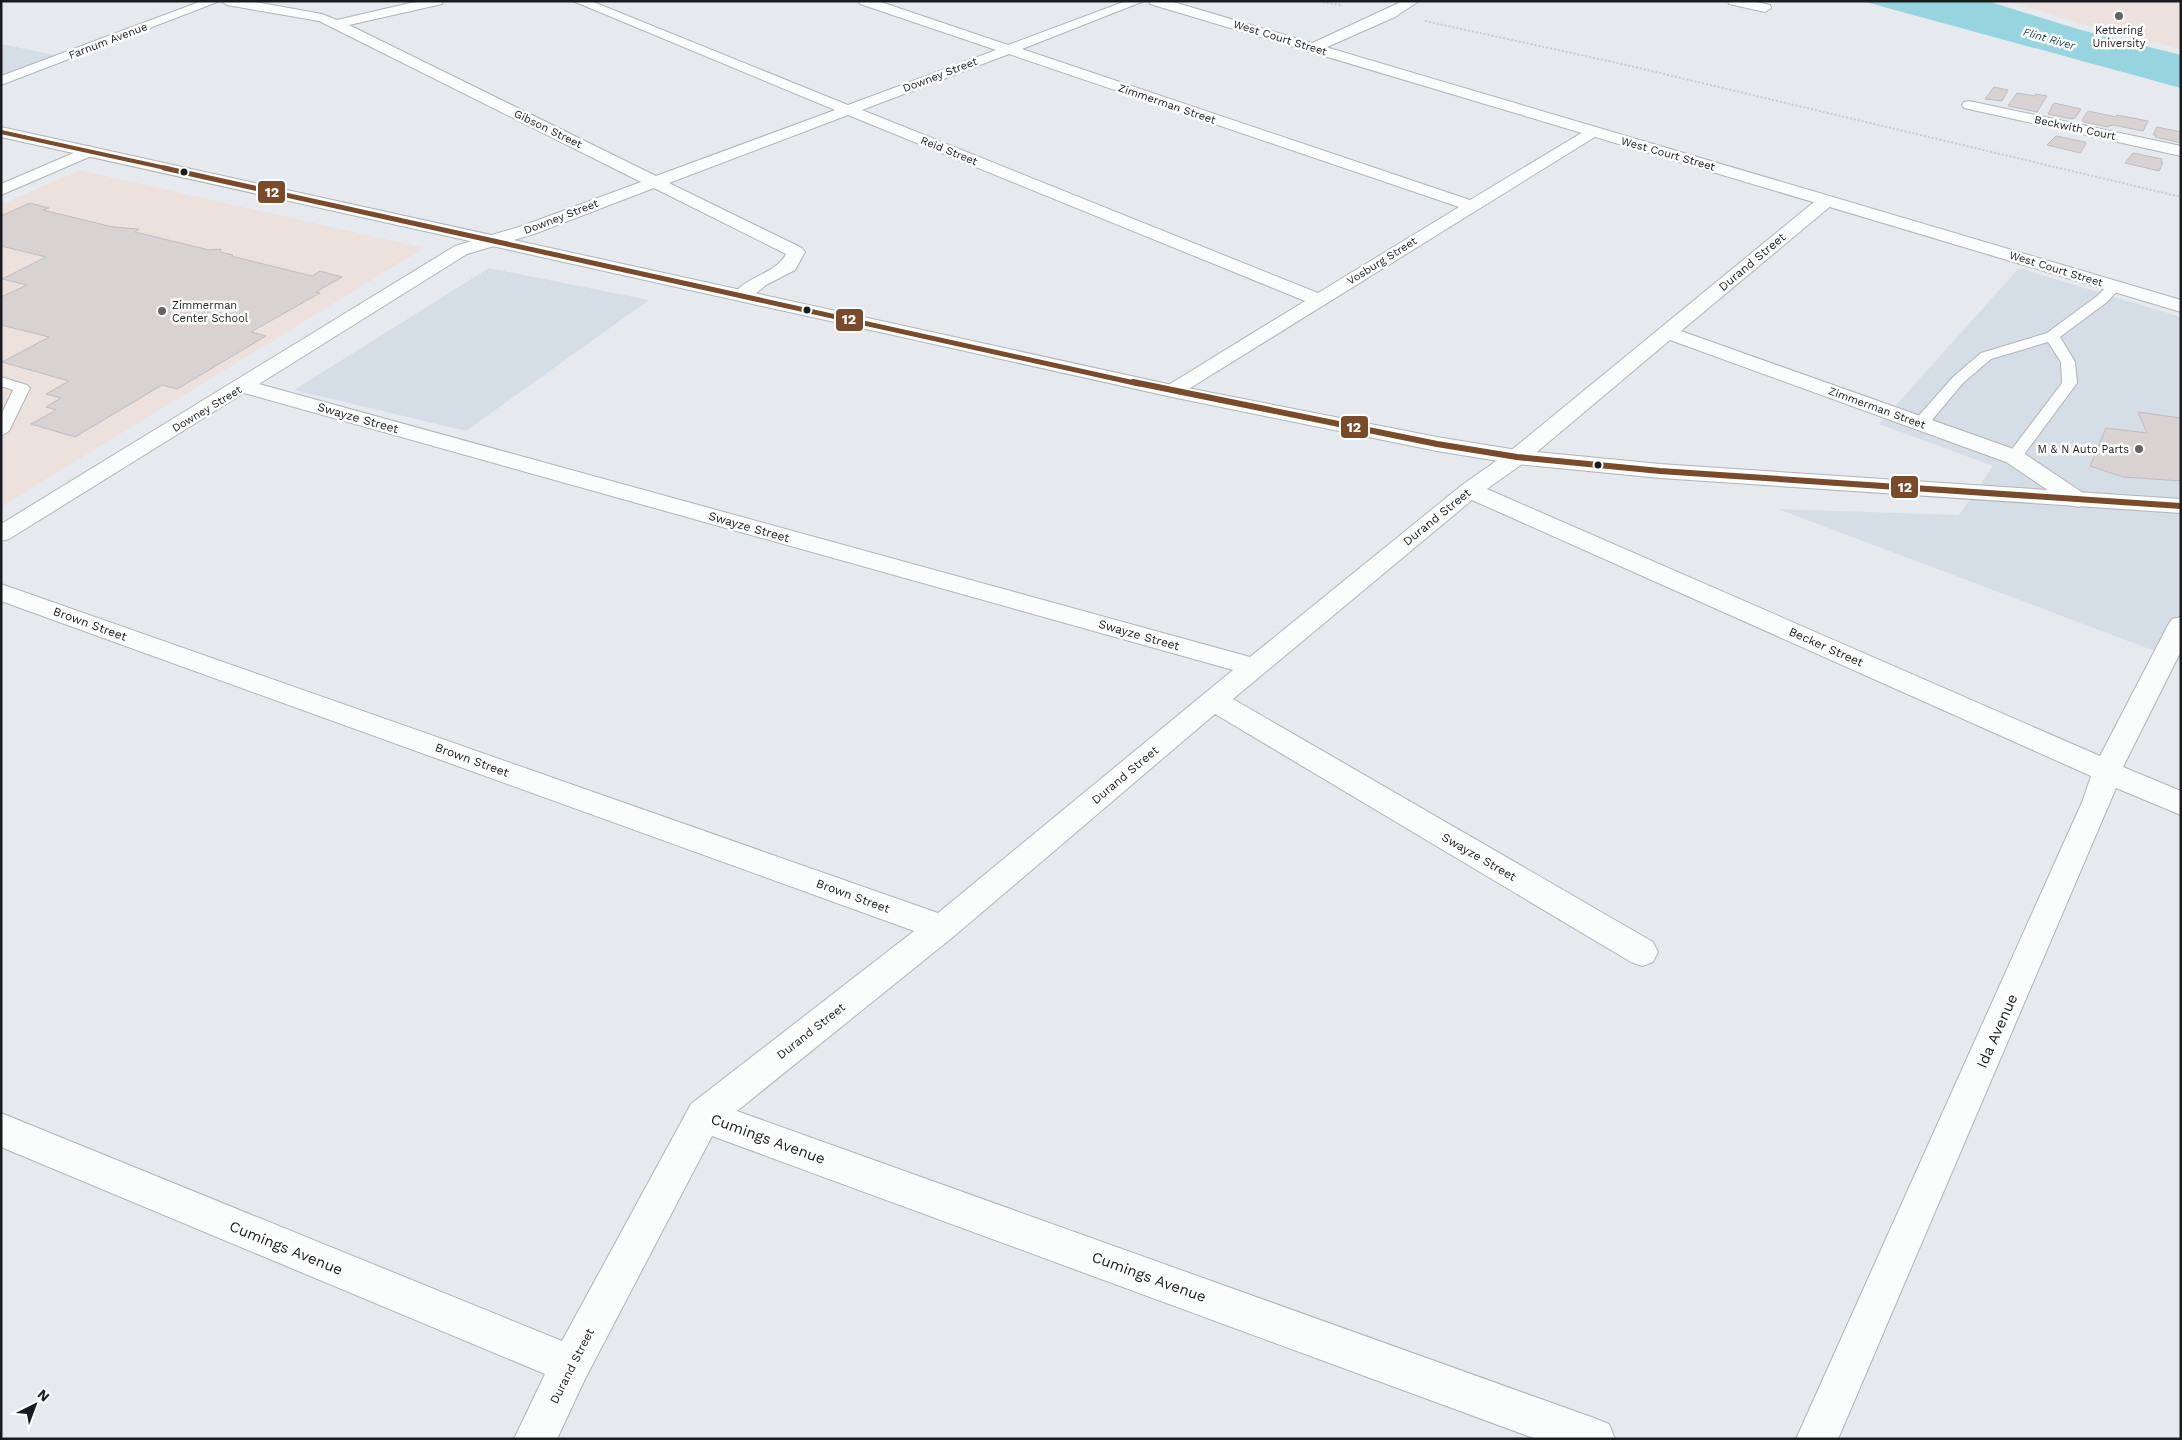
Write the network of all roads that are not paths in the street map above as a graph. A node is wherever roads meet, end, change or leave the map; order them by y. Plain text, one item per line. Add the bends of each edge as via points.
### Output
1 (214, 1) edge
2 (228, 1) edge
3 (438, 1) edge
4 (579, 1) edge
5 (864, 1) edge
6 (1138, 1) edge
7 (1155, 1) edge
8 (1734, 1) edge
9 (1408, 2) edge
10 (1765, 8) dead end
11 (336, 24) junction
12 (1313, 48) junction
13 (1007, 50) junction
14 (1, 82) edge
15 (1970, 105) dead end
16 (847, 110) junction
17 (1, 132) edge
18 (1593, 132) junction
19 (90, 151) junction
20 (2181, 151) edge
21 (654, 181) junction
22 (1, 190) edge
23 (1826, 201) junction
24 (1470, 206) junction
25 (494, 241) junction
26 (2114, 287) junction
27 (742, 295) junction
28 (1319, 300) junction
29 (2181, 306) edge
30 (1667, 332) junction
31 (2052, 336) junction
32 (1, 381) edge
33 (243, 386) junction
34 (1172, 391) junction
35 (1920, 423) junction
36 (1, 431) edge
37 (1517, 457) junction
38 (2014, 457) junction
39 (1470, 490) junction
40 (2078, 500) junction
41 (2181, 506) edge
42 (1, 534) edge
43 (1, 592) edge
44 (2181, 625) edge
45 (1254, 667) junction
46 (1214, 701) junction
47 (2107, 771) junction
48 (2181, 804) edge
49 (942, 928) junction
50 (1642, 952) dead end
51 (704, 1116) junction
52 (1, 1130) edge
53 (572, 1365) junction
54 (535, 1439) edge
55 (1594, 1439) edge
56 (1817, 1439) edge

1 - 14 street, Farnum Avenue
2 - 11 street, Gibson Street via 322,18
3 - 11 street
4 - 16 street, Reid Street
5 - 13 street, Zimmerman Street
6 - 13 street, Downey Street
7 - 12 street, West Court Street
8 - 10 street
9 - 12 street via 1390,14
11 - 21 street, Gibson Street
12 - 18 street, West Court Street
13 - 16 street, Downey Street
13 - 24 street, Zimmerman Street
15 - 20 street, Beckwith Court
16 - 21 street, Downey Street
16 - 28 street, Reid Street
17 - 19 street
18 - 23 street, West Court Street
18 - 24 street, Vosburg Street
19 - 22 street
19 - 25 street
21 - 25 street, Downey Street
21 - 27 street, Gibson Street via 796,252 789,266 758,281
23 - 26 street, West Court Street
23 - 30 street, Durand Street
24 - 28 street, Vosburg Street
25 - 27 street
25 - 33 street, Downey Street via 461,250
26 - 29 street, West Court Street
26 - 31 lane
27 - 34 street
28 - 34 street, Vosburg Street
30 - 35 street, Zimmerman Street
30 - 37 street, Durand Street
31 - 35 lane via 1986,356 1958,380
31 - 38 lane via 2068,362 2070,382
32 - 36 lane via 22,388
33 - 42 street, Downey Street
33 - 45 street, Swayze Street
34 - 37 street
35 - 38 street, Zimmerman Street
37 - 39 street, Durand Street
37 - 40 street via 1660,471
38 - 40 street, Zimmerman Street
39 - 45 street, Durand Street
39 - 47 street, Becker Street
40 - 41 street
43 - 49 street, Brown Street
44 - 47 street, Ida Avenue
45 - 46 street, Durand Street
46 - 49 street, Durand Street
46 - 50 street, Swayze Street
47 - 48 street, Becker Street
47 - 56 street, Ida Avenue via 2098,800
49 - 51 street, Durand Street
51 - 53 street, Durand Street
51 - 55 street, Cumings Avenue
52 - 53 street, Cumings Avenue
53 - 54 street, Durand Street

